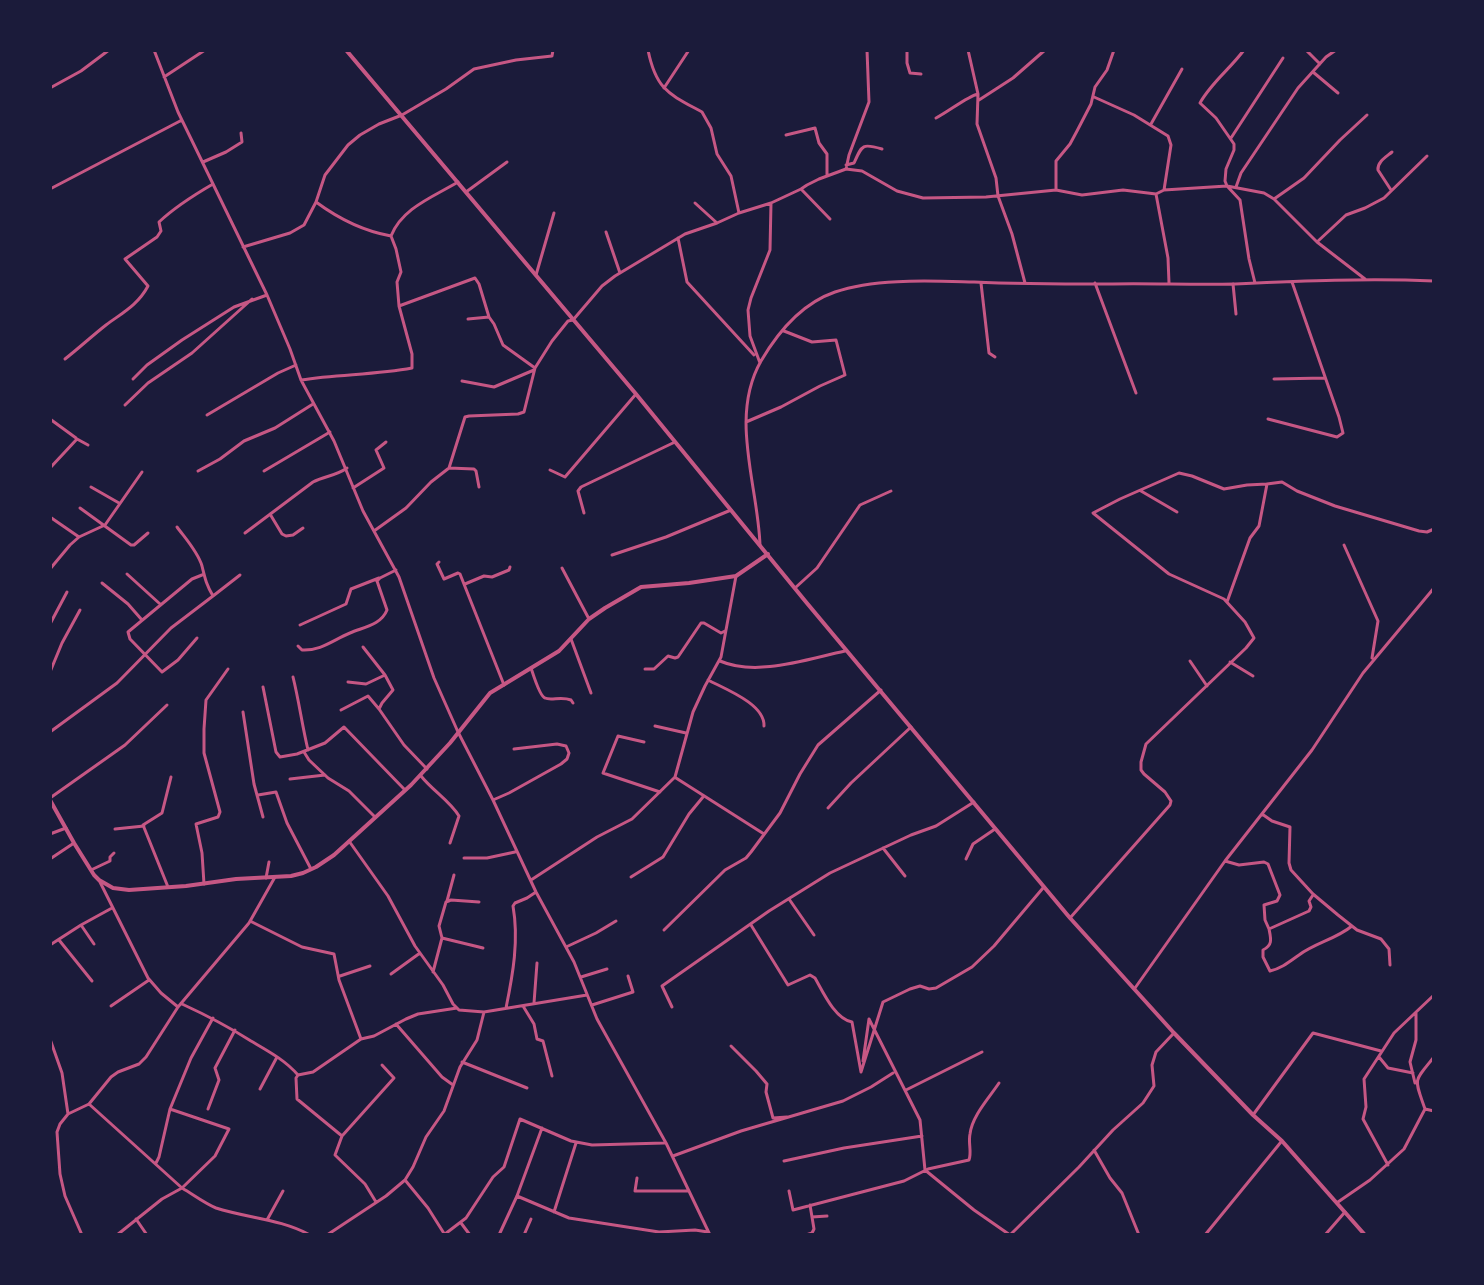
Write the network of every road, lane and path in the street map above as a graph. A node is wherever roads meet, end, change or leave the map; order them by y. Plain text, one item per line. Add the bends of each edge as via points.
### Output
1 (109, 50) edge
2 (154, 50) edge
3 (205, 50) edge
4 (346, 50) edge
5 (553, 50) edge
6 (648, 50) edge
7 (689, 50) edge
8 (867, 50) edge
9 (907, 50) edge
10 (968, 50) edge
11 (1045, 50) edge
12 (1114, 50) edge
13 (1244, 50) edge
14 (1306, 50) edge
15 (1336, 50) edge
16 (1283, 58) dead end
17 (1320, 64) junction
18 (1182, 69) dead end
19 (1313, 72) junction
20 (921, 74) dead end
21 (164, 77) junction
22 (50, 88) edge
23 (664, 88) junction
24 (1338, 93) dead end
25 (978, 94) junction
26 (1094, 97) junction
27 (979, 100) junction
28 (402, 115) junction
29 (1367, 115) dead end
30 (936, 118) dead end
31 (182, 120) junction
32 (1151, 124) junction
33 (241, 133) dead end
34 (786, 135) dead end
35 (1231, 138) junction
36 (882, 149) dead end
37 (1392, 152) dead end
38 (1427, 156) dead end
39 (203, 162) junction
40 (507, 162) dead end
41 (846, 167) junction
42 (827, 176) junction
43 (459, 181) junction
44 (213, 184) junction
45 (1227, 186) junction
46 (1236, 187) junction
47 (50, 189) edge
48 (801, 189) junction
49 (1056, 190) junction
50 (1164, 190) junction
51 (1391, 190) junction
52 (466, 192) junction
53 (1156, 194) junction
54 (998, 196) junction
55 (1274, 199) junction
56 (316, 202) junction
57 (695, 203) dead end
58 (771, 203) junction
59 (554, 213) dead end
60 (739, 213) junction
61 (830, 219) dead end
62 (717, 223) junction
63 (606, 232) dead end
64 (391, 236) junction
65 (678, 238) junction
66 (1317, 242) junction
67 (243, 247) junction
68 (620, 273) junction
69 (536, 275) junction
70 (1365, 279) junction
71 (1434, 281) edge
72 (1292, 282) junction
73 (981, 283) junction
74 (1025, 283) junction
75 (1095, 283) junction
76 (1169, 283) junction
77 (1255, 283) junction
78 (1233, 284) junction
79 (267, 295) junction
80 (252, 299) junction
81 (399, 306) junction
82 (1236, 314) dead end
83 (489, 317) junction
84 (468, 319) dead end
85 (573, 320) junction
86 (782, 331) junction
87 (995, 357) dead end
88 (65, 359) dead end
89 (759, 361) junction
90 (296, 365) junction
91 (535, 369) junction
92 (1325, 378) junction
93 (133, 379) dead end
94 (1274, 379) dead end
95 (301, 380) junction
96 (462, 381) dead end
97 (1136, 393) dead end
98 (636, 394) junction
99 (313, 404) junction
100 (125, 405) dead end
101 (207, 415) dead end
102 (50, 419) edge
103 (1268, 419) dead end
104 (746, 422) junction
105 (330, 432) junction
106 (77, 439) junction
107 (386, 442) dead end
108 (675, 442) junction
109 (88, 445) dead end
110 (50, 468) edge
111 (347, 468) junction
112 (449, 468) junction
113 (550, 470) dead end
114 (198, 471) dead end
115 (264, 471) dead end
116 (142, 472) dead end
117 (1267, 484) junction
118 (91, 487) dead end
119 (479, 487) dead end
120 (353, 488) junction
121 (891, 491) dead end
122 (1141, 491) junction
123 (119, 503) junction
124 (80, 508) dead end
125 (731, 510) junction
126 (1177, 512) dead end
127 (584, 513) dead end
128 (270, 514) junction
129 (50, 517) edge
130 (105, 525) junction
131 (177, 527) dead end
132 (303, 528) dead end
133 (1434, 529) edge
134 (374, 531) junction
135 (148, 533) dead end
136 (245, 533) dead end
137 (79, 537) junction
138 (760, 545) junction
139 (1344, 545) dead end
140 (768, 554) junction
141 (612, 555) dead end
142 (50, 560) edge
143 (439, 562) dead end
144 (55, 563) junction
145 (510, 567) dead end
146 (562, 568) dead end
147 (50, 569) edge
148 (396, 570) junction
149 (127, 574) dead end
150 (202, 575) junction
151 (240, 575) dead end
152 (736, 576) junction
153 (380, 578) junction
154 (102, 583) dead end
155 (465, 584) junction
156 (795, 588) junction
157 (1434, 588) edge
158 (67, 592) dead end
159 (213, 596) junction
160 (1227, 602) junction
161 (160, 604) junction
162 (80, 610) dead end
163 (589, 619) junction
164 (142, 620) junction
165 (50, 624) edge
166 (300, 625) dead end
167 (725, 631) junction
168 (197, 638) dead end
169 (571, 639) junction
170 (298, 646) dead end
171 (363, 647) dead end
172 (847, 651) junction
173 (145, 653) junction
174 (720, 661) junction
175 (1190, 661) dead end
176 (52, 662) edge
177 (1230, 662) junction
178 (1372, 662) junction
179 (531, 668) junction
180 (228, 669) dead end
181 (645, 669) dead end
182 (50, 672) edge
183 (385, 675) junction
184 (1253, 676) dead end
185 (293, 677) dead end
186 (708, 680) junction
187 (348, 682) dead end
188 (504, 685) junction
189 (1207, 686) junction
190 (263, 687) dead end
191 (881, 690) junction
192 (591, 693) dead end
193 (573, 703) dead end
194 (167, 705) dead end
195 (379, 709) junction
196 (341, 710) dead end
197 (243, 712) dead end
198 (655, 726) dead end
199 (764, 726) dead end
200 (911, 727) junction
201 (50, 732) edge
202 (458, 732) junction
203 (686, 733) junction
204 (644, 742) dead end
205 (514, 749) dead end
206 (306, 751) junction
207 (427, 769) junction
208 (325, 775) junction
209 (421, 775) junction
210 (171, 777) dead end
211 (675, 777) junction
212 (290, 779) dead end
213 (405, 790) junction
214 (660, 792) junction
215 (257, 796) junction
216 (703, 797) junction
217 (50, 799) edge
218 (493, 800) junction
219 (974, 802) junction
220 (828, 808) dead end
221 (1262, 814) junction
222 (263, 817) dead end
223 (375, 817) junction
224 (144, 826) junction
225 (66, 828) junction
226 (115, 829) dead end
227 (995, 829) junction
228 (50, 834) edge
229 (764, 834) junction
230 (349, 841) junction
231 (74, 843) junction
232 (450, 843) dead end
233 (883, 848) junction
234 (517, 851) junction
235 (114, 853) dead end
236 (464, 858) dead end
237 (50, 859) edge
238 (966, 859) dead end
239 (1225, 861) junction
240 (269, 862) dead end
241 (311, 869) junction
242 (91, 870) junction
243 (454, 875) dead end
244 (905, 876) dead end
245 (275, 877) junction
246 (631, 877) dead end
247 (266, 878) junction
248 (99, 880) junction
249 (531, 880) junction
250 (204, 884) junction
251 (168, 887) junction
252 (1043, 888) junction
253 (536, 892) junction
254 (1313, 894) junction
255 (789, 899) junction
256 (447, 901) junction
257 (479, 902) dead end
258 (113, 907) junction
259 (1070, 918) junction
260 (250, 921) junction
261 (616, 921) dead end
262 (81, 925) junction
263 (751, 925) junction
264 (1352, 926) junction
265 (1269, 929) junction
266 (664, 930) dead end
267 (814, 935) dead end
268 (442, 938) junction
269 (59, 940) junction
270 (94, 944) dead end
271 (50, 945) edge
272 (565, 947) junction
273 (483, 948) dead end
274 (420, 953) junction
275 (537, 963) dead end
276 (1390, 965) dead end
277 (370, 966) dead end
278 (607, 969) dead end
279 (433, 972) junction
280 (391, 974) dead end
281 (340, 976) junction
282 (628, 976) dead end
283 (581, 977) junction
284 (149, 980) junction
285 (92, 981) dead end
286 (1133, 989) junction
287 (587, 995) junction
288 (1434, 995) edge
289 (534, 1003) junction
290 (179, 1005) junction
291 (592, 1005) junction
292 (111, 1006) dead end
293 (523, 1006) junction
294 (672, 1007) dead end
295 (457, 1008) junction
296 (506, 1008) junction
297 (484, 1012) junction
298 (1416, 1013) junction
299 (213, 1018) junction
300 (396, 1024) junction
301 (235, 1030) junction
302 (1174, 1033) junction
303 (50, 1039) edge
304 (361, 1039) junction
305 (731, 1046) dead end
306 (52, 1049) edge
307 (982, 1052) dead end
308 (1382, 1052) junction
309 (277, 1056) junction
310 (1379, 1057) junction
311 (1434, 1057) edge
312 (462, 1062) junction
313 (382, 1065) dead end
314 (861, 1072) junction
315 (894, 1072) junction
316 (1413, 1073) junction
317 (298, 1075) junction
318 (552, 1076) dead end
319 (999, 1083) dead end
320 (1415, 1083) junction
321 (453, 1085) junction
322 (527, 1088) dead end
323 (260, 1089) dead end
324 (906, 1090) junction
325 (89, 1104) junction
326 (170, 1109) junction
327 (208, 1109) dead end
328 (1425, 1109) junction
329 (1434, 1111) edge
330 (68, 1114) junction
331 (799, 1115) junction
332 (1253, 1115) junction
333 (542, 1128) junction
334 (342, 1136) junction
335 (922, 1136) junction
336 (1282, 1141) junction
337 (576, 1143) junction
338 (666, 1143) junction
339 (1094, 1150) junction
340 (673, 1156) junction
341 (784, 1161) dead end
342 (156, 1164) junction
343 (1388, 1165) junction
344 (925, 1170) junction
345 (637, 1178) dead end
346 (405, 1180) junction
347 (182, 1188) junction
348 (283, 1191) dead end
349 (688, 1191) junction
350 (789, 1191) dead end
351 (517, 1196) junction
352 (376, 1202) junction
353 (1337, 1203) junction
354 (810, 1205) junction
355 (554, 1212) junction
356 (1345, 1212) junction
357 (827, 1216) dead end
358 (812, 1217) junction
359 (136, 1219) junction
360 (531, 1219) dead end
361 (267, 1220) junction
362 (461, 1223) junction
363 (709, 1234) edge
364 (82, 1235) edge
365 (117, 1235) edge
366 (147, 1235) edge
367 (310, 1235) edge
368 (327, 1235) edge
369 (445, 1235) edge
370 (470, 1235) edge
371 (499, 1235) edge
372 (524, 1235) edge
373 (806, 1235) edge
374 (1010, 1235) edge
375 (1139, 1235) edge
376 (1205, 1235) edge
377 (1325, 1235) edge
378 (1365, 1235) edge

1 - 22 street
2 - 21 street
3 - 21 street
4 - 28 street
5 - 28 street via 552,56 474,69
6 - 23 street
7 - 23 street
8 - 41 street via 869,102
9 - 20 street via 910,73
10 - 25 street
11 - 27 street
12 - 26 street
13 - 35 street via 1200,103
14 - 17 street
15 - 17 street
16 - 35 street
17 - 19 street
18 - 32 street
19 - 24 street
19 - 46 street
21 - 31 street
23 - 60 street via 706,116
25 - 27 street
25 - 30 street
26 - 32 street
26 - 49 street via 1056,161
27 - 54 street via 977,124
28 - 43 street
28 - 56 street via 348,145 325,175
29 - 55 street via 1304,178
31 - 39 street
31 - 47 street
32 - 50 street via 1168,136 1171,145
33 - 39 street via 236,147
34 - 42 street via 815,128 827,154
35 - 45 street via 1235,146 1226,169
36 - 41 street via 863,146
37 - 51 street via 1377,167
38 - 51 street
39 - 44 street
40 - 52 street
41 - 42 street
41 - 54 street via 908,195
42 - 48 street
43 - 52 street
43 - 64 street via 407,212
44 - 67 street
44 - 88 street via 164,217 157,237 125,259 148,286 143,295
45 - 46 street
45 - 50 street
45 - 77 street via 1240,200
46 - 55 street
48 - 58 street
48 - 61 street
49 - 53 street
49 - 54 street
50 - 53 street
51 - 66 street via 1346,215
52 - 69 street
53 - 76 street
54 - 74 street
55 - 66 street
56 - 64 street via 356,226
56 - 67 street via 304,225
57 - 62 street
58 - 60 street
58 - 89 street via 770,250 748,310
59 - 69 street
60 - 62 street
62 - 65 street
63 - 68 street
64 - 81 street via 401,272
65 - 68 street
65 - 89 street via 687,282
66 - 70 street
67 - 79 street
68 - 85 street
69 - 85 street
70 - 71 street
70 - 72 street
72 - 77 street
72 - 92 street
73 - 74 street
73 - 86 street via 853,287 820,299
73 - 87 street via 989,353
74 - 75 street
75 - 76 street
75 - 97 street
76 - 78 street
77 - 78 street
78 - 82 street
79 - 80 street
79 - 90 street
80 - 93 street via 182,340
80 - 100 street
81 - 83 street via 475,278
81 - 95 street via 412,368
83 - 84 street
83 - 91 street via 503,345
85 - 91 street
85 - 98 street
86 - 89 street
86 - 104 street via 812,342 836,340 845,375
89 - 104 street
90 - 95 street
90 - 101 street
91 - 96 street via 494,387
91 - 112 street via 524,412 465,417
92 - 94 street
92 - 103 street via 1341,435
95 - 99 street
98 - 108 street
98 - 113 street via 565,477
99 - 105 street
99 - 114 street
102 - 106 street
104 - 138 street
105 - 111 street
105 - 115 street
106 - 109 street
106 - 110 street
107 - 120 street via 376,450 384,468
108 - 125 street
108 - 127 street via 581,487
111 - 120 street
111 - 128 street via 313,482
112 - 119 street via 474,469
112 - 134 street
116 - 123 street
117 - 122 street via 1224,489 1179,473
117 - 133 street via 1282,482 1335,506 1419,531
117 - 160 street via 1259,526
118 - 123 street
120 - 134 street
121 - 156 street via 860,505 817,568
122 - 126 street
122 - 160 street via 1093,513 1169,574
123 - 130 street
124 - 130 street
125 - 138 street
125 - 141 street
128 - 132 street via 286,536
128 - 136 street
129 - 137 street
130 - 135 street via 131,545
130 - 137 street
131 - 150 street via 199,559
134 - 148 street
137 - 144 street
138 - 140 street
139 - 178 street via 1378,621
140 - 152 street
140 - 156 street
142 - 144 street
143 - 155 street via 442,578 459,573
144 - 147 street
145 - 155 street
146 - 163 street
148 - 153 street
148 - 202 street
149 - 161 street
150 - 159 street
150 - 161 street
151 - 159 street
152 - 163 street via 641,587
152 - 167 street
153 - 166 street via 351,589 346,604
153 - 170 street via 387,610 383,617 318,650
154 - 164 street
155 - 188 street
156 - 172 street
157 - 178 street
158 - 165 street
159 - 173 street
160 - 177 street via 1254,635
161 - 164 street
162 - 176 street
163 - 169 street
164 - 173 street via 128,635
167 - 174 street
167 - 181 street via 701,623 676,658 668,656 654,669
168 - 173 street via 162,672
169 - 179 street
169 - 192 street
171 - 183 street
172 - 174 street via 758,669
172 - 191 street
173 - 201 street via 117,683
174 - 186 street
175 - 189 street
176 - 182 street
177 - 184 street
177 - 189 street
178 - 221 street
179 - 188 street
179 - 193 street via 542,696 565,697
180 - 250 street via 206,702 204,753 220,812 196,824
183 - 187 street via 366,684
183 - 195 street via 392,692
185 - 206 street
186 - 199 street via 746,699 763,715
186 - 203 street
188 - 202 street via 485,698
189 - 259 street via 1143,751 1142,772 1165,792 1170,805
190 - 206 street via 277,753 280,757
191 - 200 street
191 - 229 street via 818,745
194 - 217 street via 125,745
195 - 196 street via 368,696
195 - 207 street
197 - 215 street
198 - 203 street
200 - 219 street
200 - 220 street
202 - 207 street
202 - 218 street
203 - 211 street
204 - 214 street via 618,736 603,773
205 - 218 street via 557,744 569,753 561,764
206 - 208 street
206 - 213 street via 344,727
207 - 209 street
208 - 212 street
208 - 223 street
209 - 213 street
209 - 232 street via 459,816
210 - 224 street via 162,813
211 - 214 street
211 - 216 street
213 - 223 street
214 - 249 street via 632,819
215 - 222 street
215 - 241 street via 276,792
216 - 229 street
216 - 246 street via 663,857
217 - 225 street
218 - 234 street
219 - 227 street
219 - 233 street via 936,826
221 - 239 street
221 - 254 street via 1289,826 1290,867
223 - 230 street
224 - 226 street
224 - 251 street
225 - 228 street
225 - 231 street
227 - 238 street via 973,844
227 - 252 street
229 - 266 street via 746,858 725,870
230 - 241 street
230 - 274 street
231 - 237 street
231 - 242 street
233 - 244 street
233 - 255 street
234 - 236 street
234 - 249 street
235 - 242 street via 110,861
239 - 265 street via 1268,864 1280,895 1264,905
239 - 286 street
240 - 247 street
241 - 245 street
242 - 248 street
243 - 256 street
245 - 247 street
245 - 260 street
247 - 250 street
248 - 251 street via 129,890
248 - 258 street
249 - 253 street
250 - 251 street
252 - 259 street
252 - 314 street via 972,967 936,988 920,986 883,1002
253 - 272 street
253 - 296 street via 513,906 516,935
254 - 264 street
254 - 265 street via 1309,911
255 - 263 street
255 - 267 street
256 - 257 street
256 - 268 street via 439,926
258 - 262 street
258 - 284 street
259 - 286 street
260 - 281 street via 302,947 334,954
260 - 290 street
261 - 272 street
262 - 269 street
262 - 270 street
263 - 294 street via 662,986
263 - 314 street via 788,985 810,975 838,1014 852,1022
264 - 265 street via 1272,971 1263,957 1271,943
264 - 276 street via 1381,939 1389,949
268 - 273 street
268 - 279 street
269 - 271 street
269 - 285 street
272 - 283 street
274 - 279 street
274 - 280 street
275 - 289 street
277 - 281 street
278 - 283 street
279 - 295 street
281 - 304 street
282 - 291 street via 633,992
283 - 287 street
284 - 290 street
284 - 292 street
286 - 302 street
287 - 289 street
287 - 291 street
288 - 298 street
289 - 293 street
290 - 299 street
290 - 325 street via 146,1057 111,1077
291 - 338 street
293 - 296 street
293 - 318 street via 536,1038 543,1041
295 - 297 street
295 - 300 street via 418,1014
296 - 297 street
297 - 312 street via 477,1040
298 - 308 street
298 - 316 street
299 - 301 street
299 - 326 street
300 - 304 street
300 - 321 street
301 - 309 street
301 - 327 street via 216,1066 219,1080
302 - 332 street
302 - 339 street via 1153,1059 1150,1093
303 - 306 street
304 - 317 street via 313,1072
305 - 331 street via 767,1084 773,1118
306 - 330 street
307 - 324 street
308 - 310 street
308 - 332 street via 1313,1033
309 - 317 street
309 - 323 street
310 - 316 street via 1388,1068
310 - 343 street via 1364,1079 1363,1119
311 - 320 street
312 - 321 street
312 - 322 street
313 - 334 street via 394,1078
314 - 315 street via 869,1019
315 - 324 street
315 - 331 street via 855,1096
316 - 320 street
317 - 334 street via 297,1099
319 - 344 street via 971,1128 970,1158
320 - 328 street
321 - 346 street
324 - 335 street
325 - 330 street
325 - 342 street
326 - 342 street
326 - 347 street via 229,1129 215,1156
328 - 329 street
328 - 343 street via 1404,1149
330 - 364 street via 57,1132 60,1174
331 - 340 street
332 - 336 street
333 - 337 street
333 - 351 street
333 - 362 street via 518,1121 504,1167
334 - 352 street via 335,1155
335 - 341 street
335 - 344 street
336 - 353 street
336 - 376 street
337 - 338 street
337 - 355 street
338 - 340 street
339 - 374 street
339 - 375 street via 1122,1193
340 - 349 street
342 - 347 street
343 - 353 street
344 - 354 street via 904,1181
344 - 374 street
345 - 349 street via 635,1191
346 - 352 street
346 - 369 street
347 - 359 street
347 - 361 street via 217,1208
348 - 361 street
349 - 363 street
350 - 354 street via 793,1210
351 - 355 street
351 - 371 street
352 - 368 street
353 - 356 street
354 - 358 street
355 - 363 street via 659,1232
356 - 377 street
356 - 378 street
357 - 358 street
358 - 373 street via 814,1229
359 - 365 street
359 - 366 street
360 - 372 street
361 - 367 street
362 - 369 street
362 - 370 street

